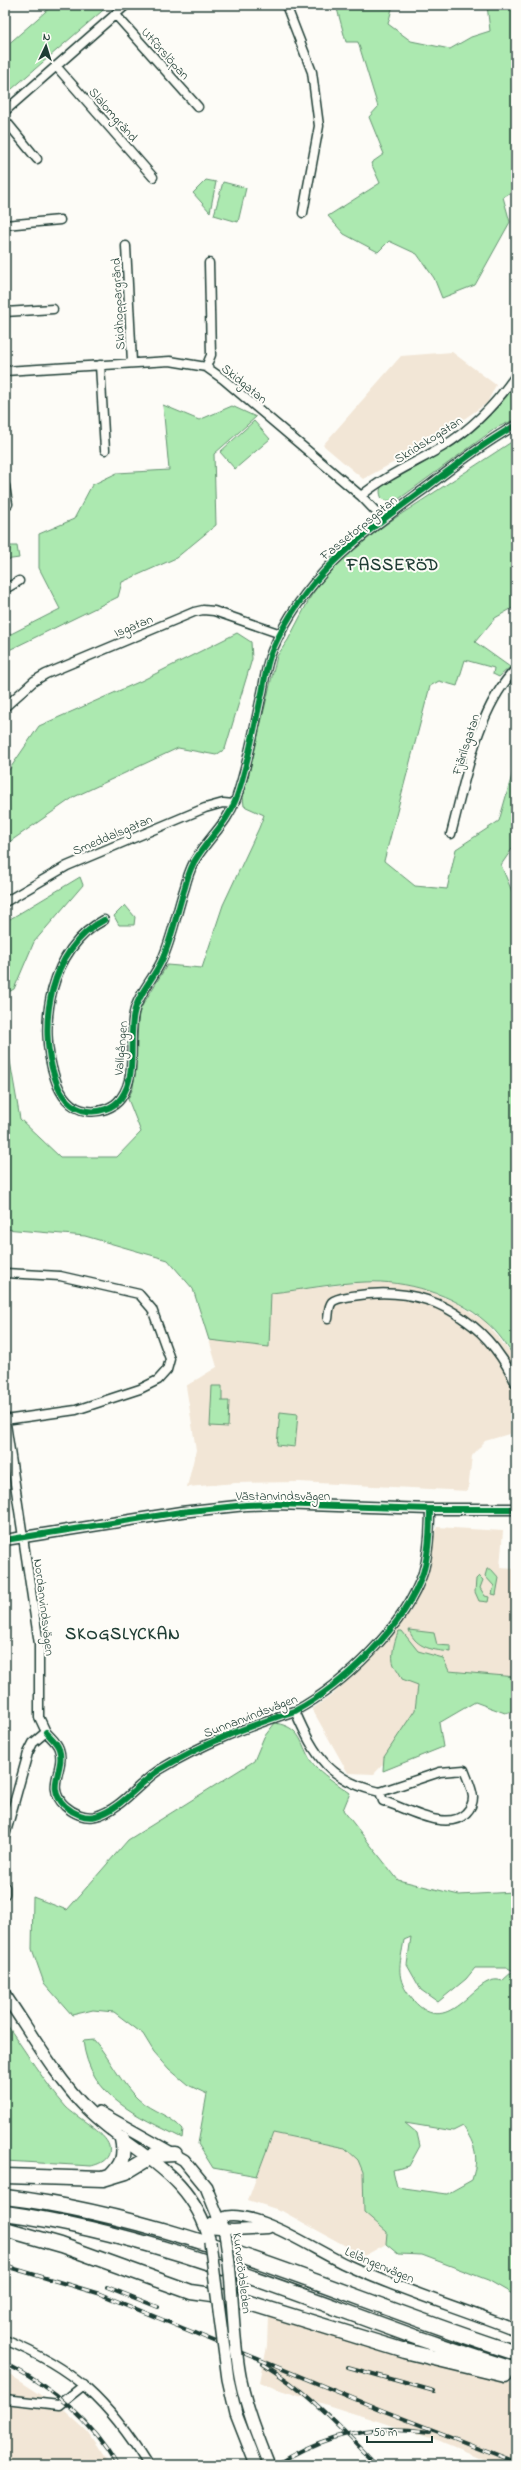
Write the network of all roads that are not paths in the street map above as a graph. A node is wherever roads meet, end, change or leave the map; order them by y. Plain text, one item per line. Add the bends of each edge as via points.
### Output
1 (126, 5) edge
2 (286, 5) edge
3 (115, 14) junction
4 (56, 66) junction
5 (198, 107) dead end
6 (5, 111) edge
7 (5, 120) edge
8 (37, 159) dead end
9 (153, 177) dead end
10 (304, 213) dead end
11 (60, 220) dead end
12 (5, 225) edge
13 (126, 246) dead end
14 (209, 263) dead end
15 (53, 309) dead end
16 (5, 312) edge
17 (132, 362) junction
18 (100, 365) junction
19 (206, 367) junction
20 (5, 371) edge
21 (516, 375) edge
22 (516, 425) edge
23 (105, 450) dead end
24 (5, 486) edge
25 (361, 496) junction
26 (8, 504) dead end
27 (383, 519) junction
28 (19, 581) dead end
29 (5, 589) edge
30 (281, 634) junction
31 (516, 670) edge
32 (5, 707) edge
33 (234, 804) junction
34 (451, 834) dead end
35 (5, 902) edge
36 (104, 920) dead end
37 (5, 1272) edge
38 (328, 1319) dead end
39 (516, 1384) edge
40 (5, 1417) edge
41 (5, 1420) edge
42 (516, 1508) edge
43 (430, 1509) junction
44 (24, 1536) junction
45 (5, 1540) edge
46 (295, 1711) junction
47 (46, 1732) junction
48 (380, 1792) junction
49 (5, 1836) edge
50 (5, 1887) edge
51 (6, 1894) edge
52 (5, 1995) edge
53 (66, 2083) junction
54 (122, 2139) junction
55 (175, 2154) junction
56 (148, 2158) junction
57 (5, 2176) edge
58 (110, 2177) junction
59 (5, 2196) edge
60 (5, 2213) edge
61 (220, 2218) junction
62 (207, 2228) junction
63 (272, 2228) junction
64 (5, 2229) edge
65 (224, 2232) junction
66 (218, 2295) junction
67 (233, 2298) junction
68 (482, 2317) junction
69 (516, 2324) edge
70 (516, 2330) edge
71 (5, 2340) edge
72 (516, 2353) edge
73 (516, 2370) edge
74 (516, 2377) edge
75 (84, 2386) junction
76 (5, 2400) edge
77 (148, 2465) edge
78 (256, 2465) edge
79 (269, 2465) edge

1 - 3 street
2 - 10 street via 312,72 319,126
3 - 4 street
3 - 5 street, Utförslöpan
4 - 6 street
4 - 9 street, Slalomgränd
7 - 8 street
11 - 12 street
13 - 17 street, Skidhoppargränd
14 - 19 street via 211,355
15 - 16 street
17 - 18 street, Skidgatan
17 - 19 street, Skidgatan via 170,361
18 - 20 street, Skidgatan
18 - 23 street
19 - 25 street, Skidgatan
21 - 25 street, Skridskogatan via 500,398 476,422 443,446 375,484
22 - 27 street, Fassetorpsgatan via 492,438
24 - 26 street
25 - 27 street, Skidgatan
27 - 30 street, Fassetorpsgatan via 322,571
28 - 29 street
30 - 32 street, Isgatan via 214,611 194,612 46,674 34,681
30 - 33 street, Fassetorpsgatan via 268,661 249,752
31 - 34 street, Fjärilsgatan via 489,708 476,744
33 - 35 street, Smeddalsgatan via 223,803 204,808 91,855
33 - 36 street, Vallgången via 226,821 195,860 163,958 134,1011 127,1087 116,1103 97,1112 86,1111 72,1105 58,1088 50,1063 47,1030 52,990 69,952 89,928
37 - 41 street via 60,1276 139,1294 152,1309 170,1359 167,1370 158,1380 140,1389 76,1410
38 - 39 street via 329,1306 333,1301 346,1297 389,1293 426,1299 443,1306 477,1330 499,1353
40 - 41 street, Nordanvindsvägen
41 - 44 street, Nordanvindsvägen
42 - 43 street, Västanvindsvägen
43 - 44 street, Västanvindsvägen via 246,1505
43 - 46 street, Sunnanvindsvägen via 424,1566 418,1584 401,1615 344,1677
44 - 45 street, Västanvindsvägen
44 - 47 street, Nordanvindsvägen via 39,1650 39,1717
46 - 47 street, Sunnanvindsvägen via 210,1741 158,1772 110,1809 90,1817 72,1812 57,1794 60,1752
46 - 48 street via 312,1746 335,1774 357,1787
47 - 49 street via 33,1743 28,1753
48 - 48 street via 383,1801 434,1820 446,1821 463,1817 472,1805 473,1796 464,1770 440,1772
50 - 51 street
52 - 53 main road, Kurverödsleden
53 - 54 main road, Kurverödsleden via 87,2108
53 - 55 main road, Kurverödsleden via 95,2109 116,2123
54 - 56 main road, Kurverödsleden
54 - 58 highway via 124,2159
55 - 56 highway
55 - 61 main road, Kurverödsleden via 194,2170
56 - 58 highway via 126,2172
56 - 62 main road, Kurverödsleden via 176,2179
57 - 58 highway via 93,2180
59 - 72 highway via 113,2215 190,2237
60 - 73 highway via 65,2222 177,2251
61 - 62 street
61 - 63 street, Lelångenvägen via 244,2217
61 - 65 main road, Kurverödsleden
62 - 65 street, Lelångenvägen
62 - 66 main road, Kurverödsleden, bridge
63 - 65 street, Lelångenvägen
63 - 68 street, Lelångenvägen via 366,2273
64 - 66 highway via 61,2245 191,2292
65 - 67 main road, Kurverödsleden, bridge
66 - 67 highway
66 - 78 main road, Kurverödsleden, bridge via 228,2380 236,2414
67 - 74 highway via 452,2364
67 - 79 main road, Kurverödsleden, bridge via 241,2380 248,2411
68 - 69 street, Lelångenvägen
68 - 70 street, Lelångenvägen
71 - 75 street via 52,2362
75 - 76 street via 58,2405
75 - 77 street via 122,2426

